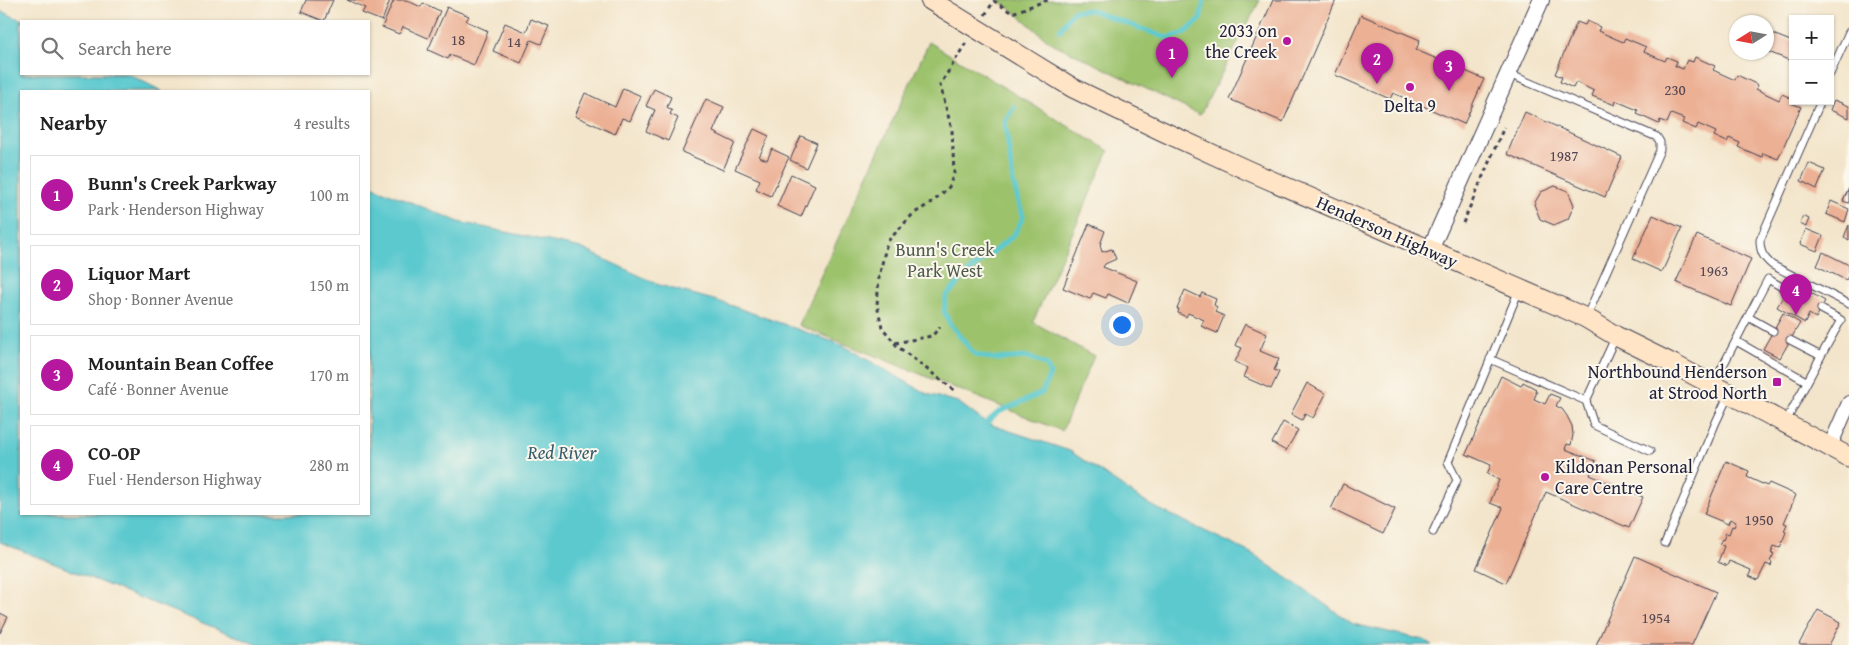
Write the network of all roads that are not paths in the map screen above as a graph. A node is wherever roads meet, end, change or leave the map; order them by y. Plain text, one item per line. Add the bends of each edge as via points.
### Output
1 (930, 0) edge
2 (1541, 0) edge
3 (1849, 32) edge
4 (1834, 65) edge
5 (1509, 74) junction
6 (1819, 105) edge
7 (1430, 250) junction
8 (1519, 290) junction
9 (1787, 290) dead end
10 (1849, 304) edge
11 (1821, 309) dead end
12 (1748, 317) junction
13 (1586, 318) junction
14 (1773, 331) dead end
15 (1616, 336) junction
16 (1790, 340) dead end
17 (1736, 341) junction
18 (1820, 356) junction
19 (1490, 359) junction
20 (1806, 381) junction
21 (1721, 390) junction
22 (1586, 402) junction
23 (1849, 403) edge
24 (1785, 423) junction
25 (1830, 446) junction
26 (1650, 451) dead end
27 (1849, 457) edge
28 (1433, 532) dead end
29 (1665, 543) dead end

1 - 7 main road, Henderson Highway via 950,9 975,29 1073,88
2 - 5 street
3 - 4 lane
5 - 7 street
5 - 13 lane via 1657,137 1660,142 1660,150
6 - 10 lane via 1760,240 1760,250 1772,265
7 - 8 main road, Henderson Highway
8 - 13 main road, Henderson Highway
8 - 19 lane
9 - 12 lane via 1768,279
11 - 18 lane via 1841,320
12 - 14 lane
12 - 17 lane
13 - 15 main road, Henderson Highway
15 - 21 main road, Henderson Highway
15 - 22 lane
16 - 18 lane
17 - 20 lane
17 - 21 lane
18 - 20 lane
19 - 22 lane
19 - 28 lane via 1448,462 1457,480
20 - 24 lane
21 - 24 main road, Henderson Highway
21 - 29 lane via 1716,422
22 - 26 lane via 1594,425
23 - 25 street
24 - 25 main road, Henderson Highway
25 - 27 main road, Henderson Highway

